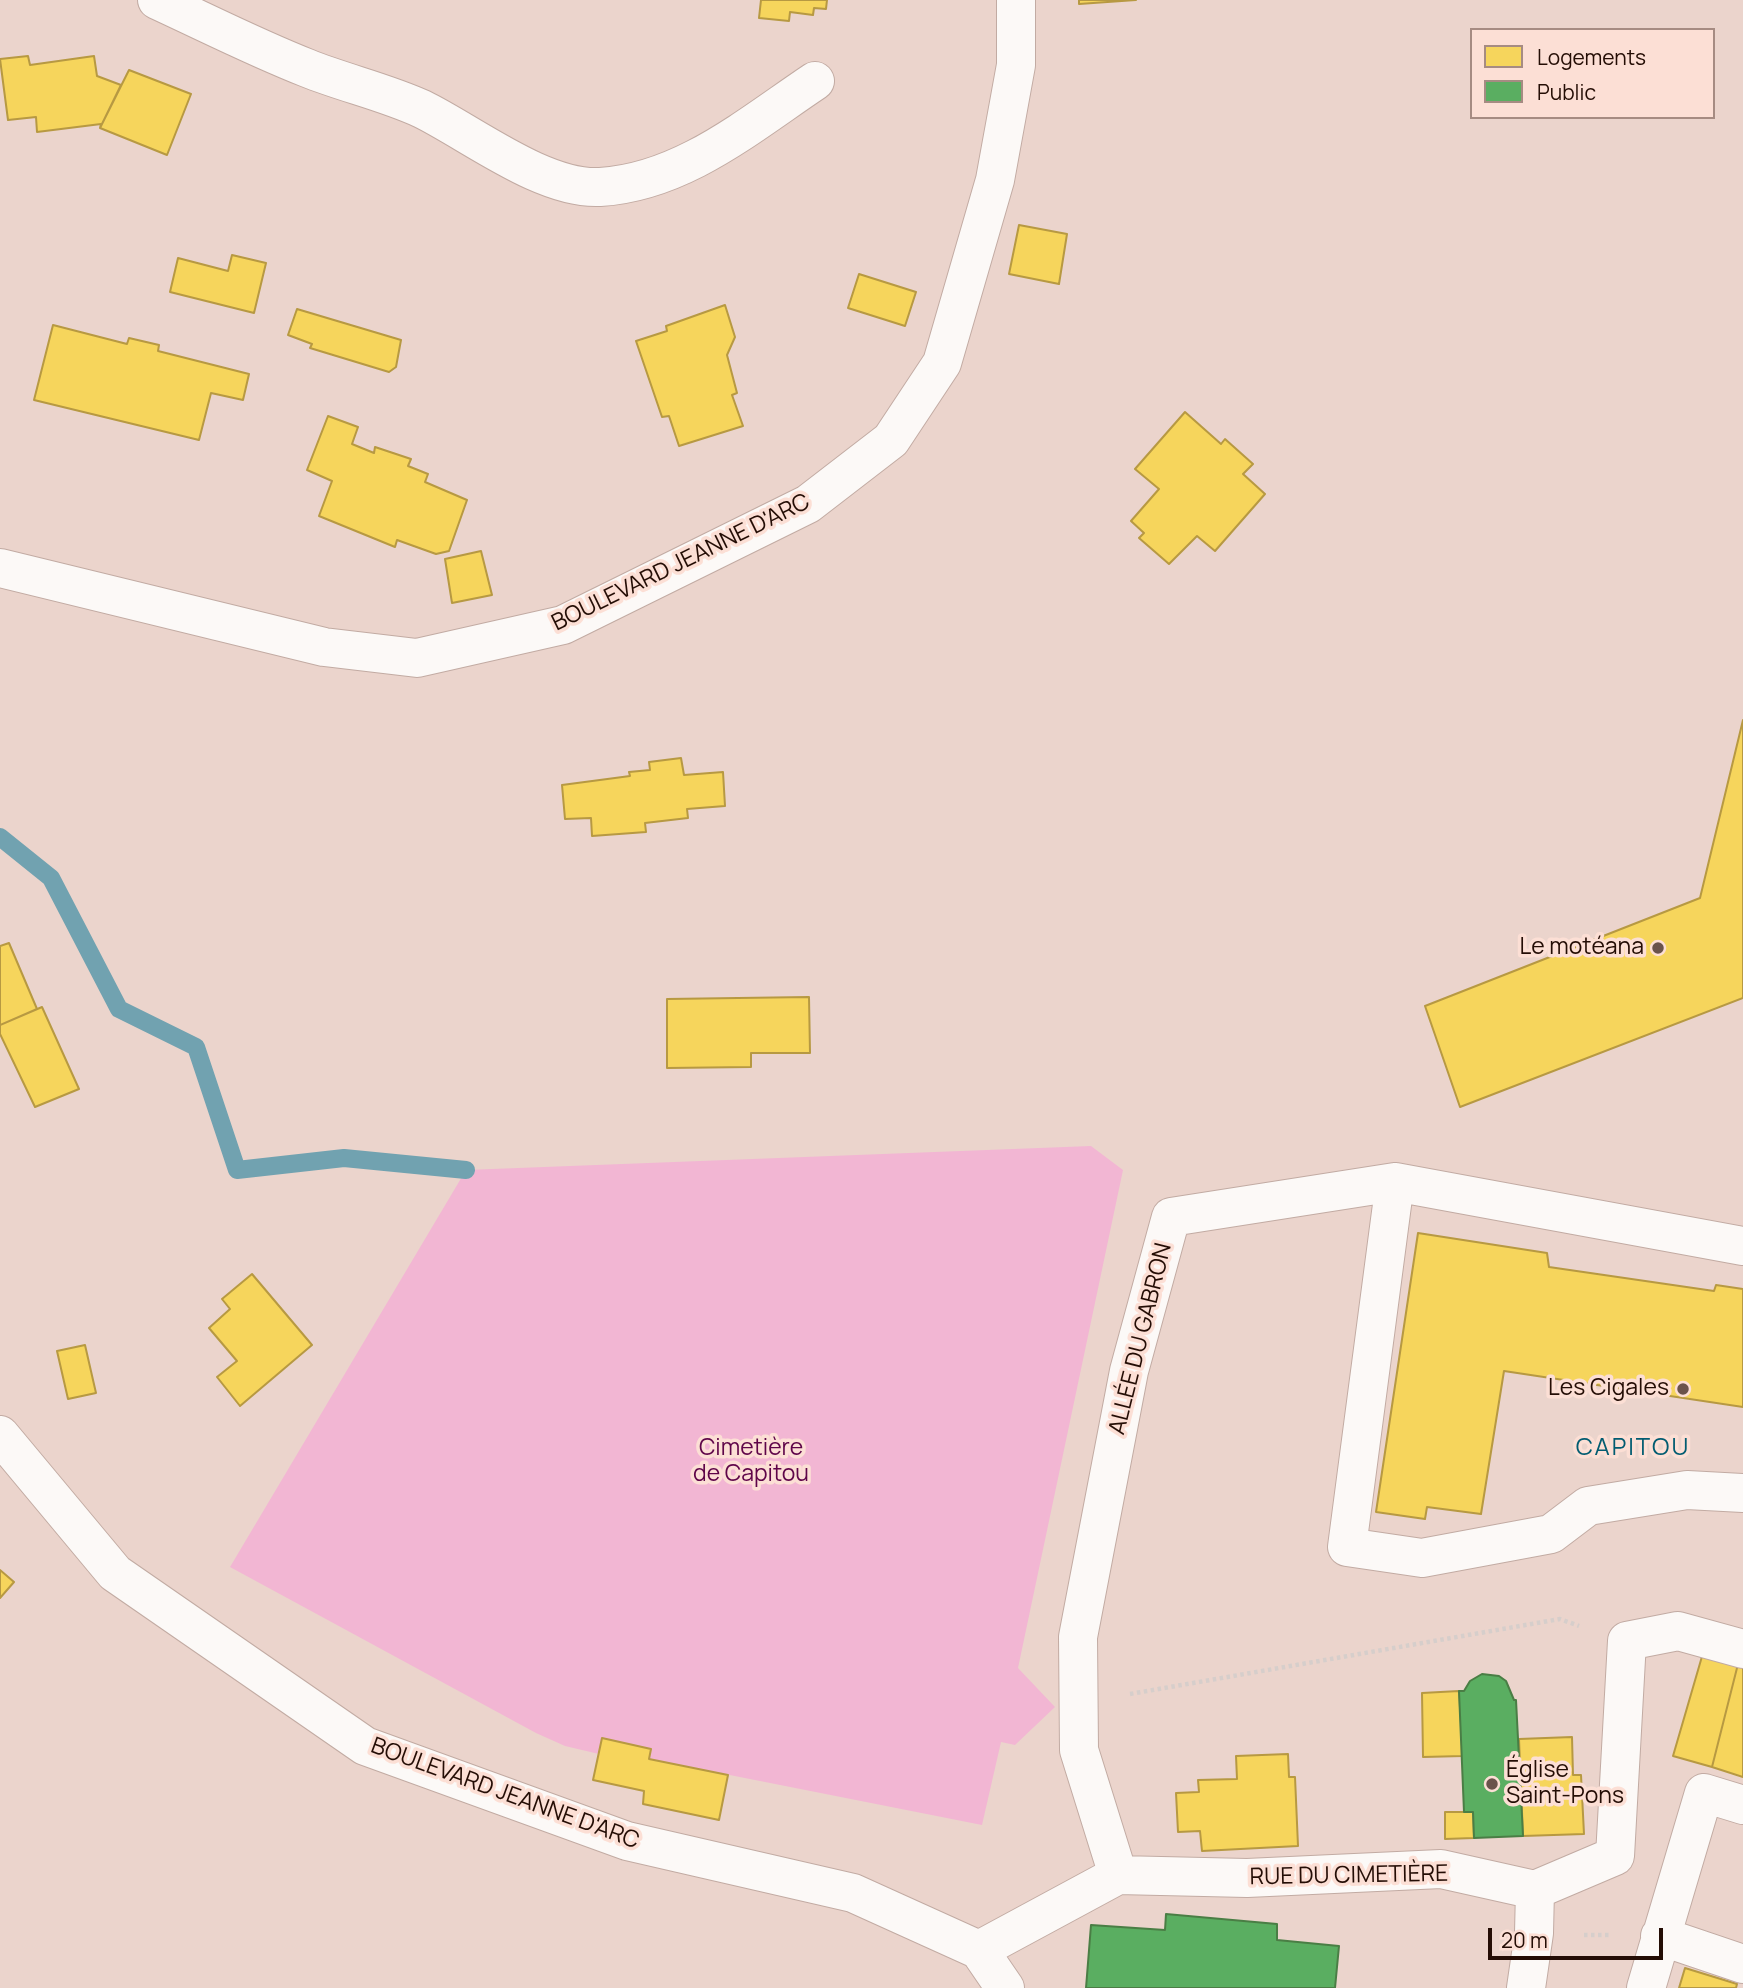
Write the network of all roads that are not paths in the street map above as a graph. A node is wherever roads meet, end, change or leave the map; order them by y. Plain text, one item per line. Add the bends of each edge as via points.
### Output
1 (157, 0) edge
2 (1016, 0) edge
3 (815, 80) dead end
4 (0, 568) edge
5 (1395, 1182) junction
6 (1743, 1246) edge
7 (0, 1435) edge
8 (1743, 1493) edge
9 (1743, 1650) edge
10 (1743, 1805) edge
11 (1118, 1875) junction
12 (1535, 1890) junction
13 (1660, 1936) junction
14 (979, 1950) junction
15 (1743, 1964) edge
16 (1005, 1988) edge
17 (1526, 1988) edge
18 (1646, 1988) edge

1 - 3 street via 307,68 421,109 510,160 556,179 597,187 662,175 695,160
2 - 4 street, BOULEVARD JEANNE D'ARC via 1016,65 995,180 942,363 891,440 808,504 563,625 417,658 324,647
5 - 6 street, ALLÉE DU GABRON
5 - 8 street via 1347,1546 1422,1558 1551,1534 1588,1506 1687,1490
5 - 11 street, ALLÉE DU GABRON via 1171,1217 1129,1371 1078,1637 1079,1750
7 - 14 street, BOULEVARD JEANNE D'ARC via 115,1573 365,1746 627,1841 853,1893
9 - 12 street via 1678,1631 1627,1641 1615,1856
10 - 13 street via 1704,1793
11 - 12 street, RUE DU CIMETIÈRE via 1247,1878 1441,1869
11 - 14 street
12 - 17 street
13 - 15 street
13 - 18 street
14 - 16 street

